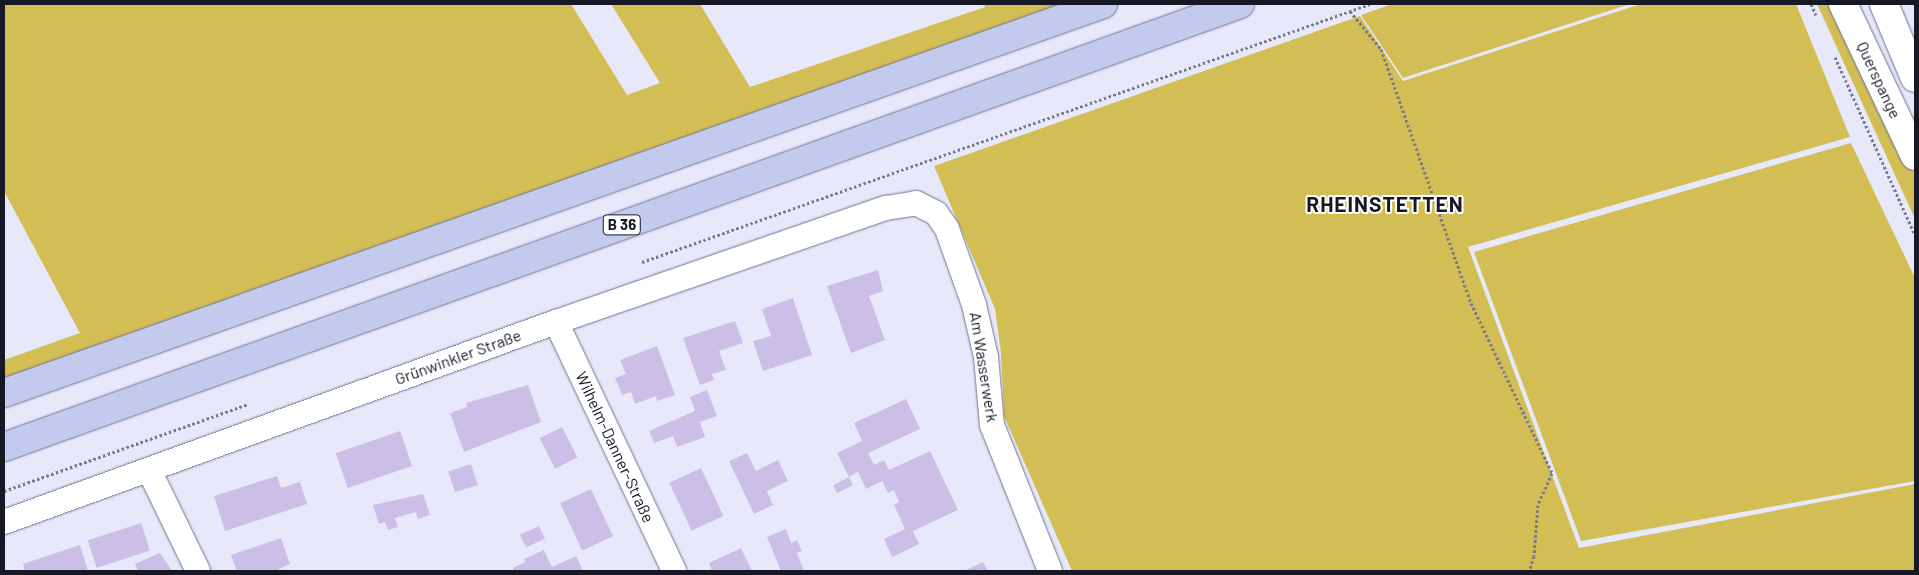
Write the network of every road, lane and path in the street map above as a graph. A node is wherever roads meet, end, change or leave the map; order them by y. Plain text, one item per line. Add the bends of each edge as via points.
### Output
1 (1103, 4) edge
2 (1240, 4) edge
3 (1370, 4) edge
4 (1811, 4) edge
5 (1843, 4) edge
6 (1884, 4) edge
7 (1350, 11) junction
8 (1819, 22) dead end
9 (1831, 48) dead end
10 (1915, 78) edge
11 (1915, 156) edge
12 (916, 203) joint
13 (1915, 235) edge
14 (640, 263) dead end
15 (556, 322) junction
16 (4, 393) edge
17 (258, 400) dead end
18 (4, 447) edge
19 (149, 470) junction
20 (4, 491) edge
21 (4, 522) edge
22 (198, 571) edge
23 (674, 571) edge
24 (1050, 571) edge
25 (1530, 571) edge

1 - 16 main road
2 - 18 main road, B 36
3 - 7 path
4 - 8 path
5 - 11 main road, Querspange
6 - 10 main road, Querspange
7 - 14 path
7 - 25 path via 1380,48 1471,303 1552,473 1538,505
9 - 13 path
12 - 15 street, Grünwinkler Straße via 886,208
12 - 24 street, Am Wasserwerk via 936,213 947,229 976,314 986,357 992,425
15 - 19 street, Grünwinkler Straße
15 - 23 street, Wilhelm-Danner-Straße
17 - 20 path
19 - 21 street, Grünwinkler Straße
19 - 22 street

